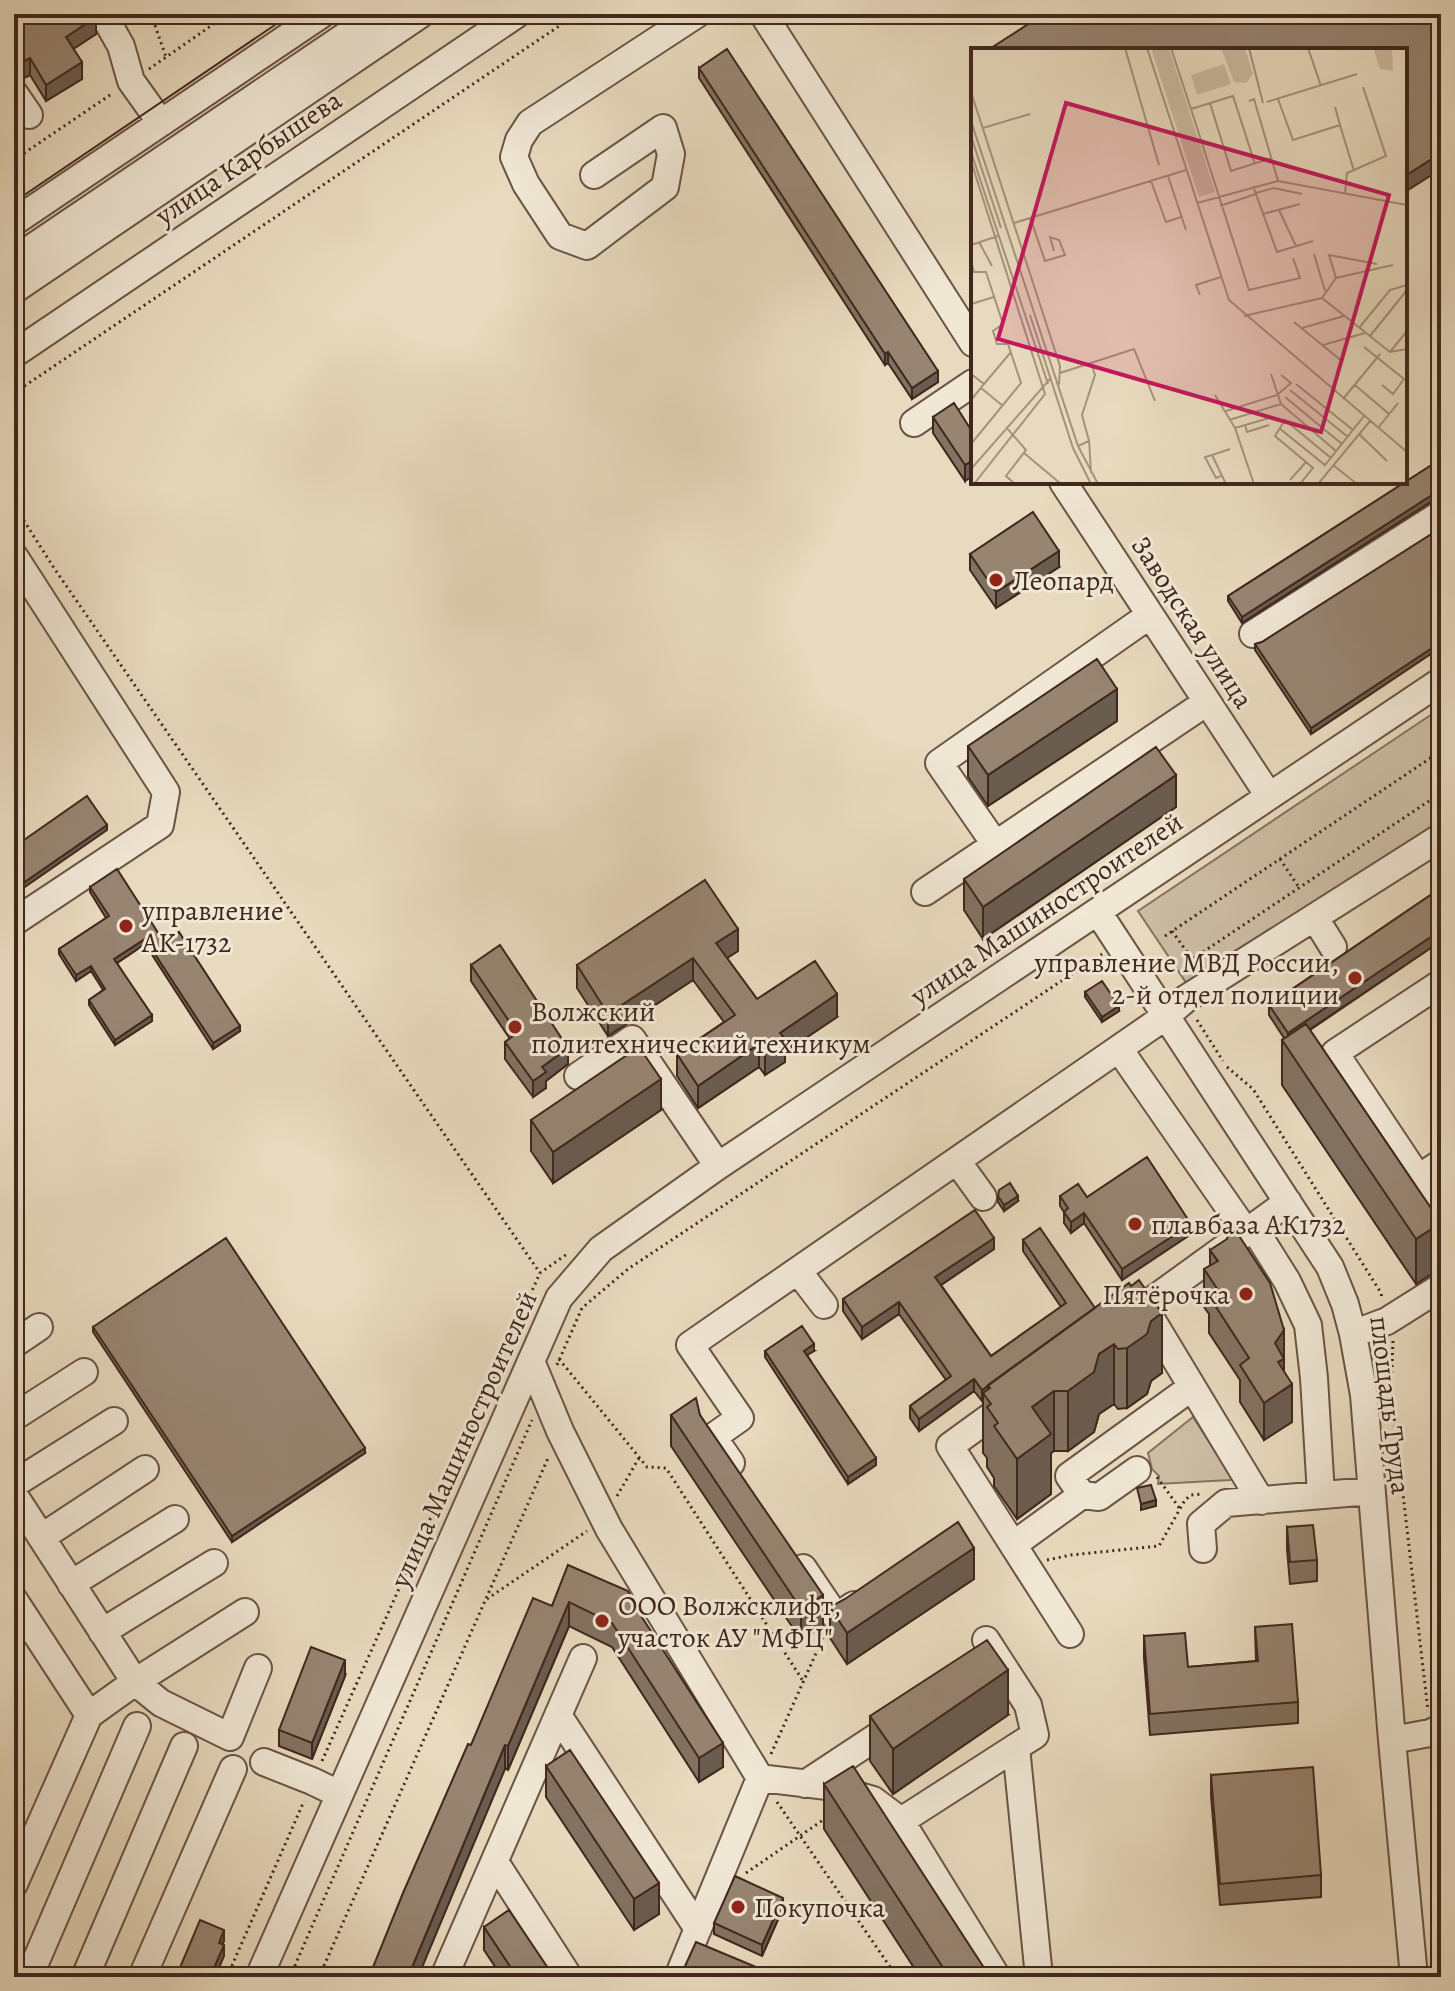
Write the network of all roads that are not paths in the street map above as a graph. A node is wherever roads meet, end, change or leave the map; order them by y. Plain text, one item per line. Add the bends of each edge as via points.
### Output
1 (103, 14) edge
2 (322, 14) edge
3 (378, 14) edge
4 (421, 14) edge
5 (517, 14) edge
6 (697, 14) edge
7 (763, 14) edge
8 (14, 93) edge
9 (29, 115) dead end
10 (161, 123) junction
11 (594, 175) dead end
12 (14, 222) edge
13 (14, 260) edge
14 (14, 290) edge
15 (971, 340) edge
16 (14, 354) edge
17 (971, 384) edge
18 (914, 423) dead end
19 (1064, 484) edge
20 (1441, 514) edge
21 (16, 565) edge
22 (1150, 615) junction
23 (1253, 634) dead end
24 (1441, 681) edge
25 (1207, 702) junction
26 (1269, 796) junction
27 (1441, 837) edge
28 (995, 844) junction
29 (925, 892) dead end
30 (1098, 912) junction
31 (1315, 918) junction
32 (14, 922) edge
33 (1333, 947) dead end
34 (1441, 983) edge
35 (1166, 1016) junction
36 (1119, 1049) junction
37 (578, 1076) dead end
38 (957, 1161) junction
39 (1441, 1163) edge
40 (718, 1166) junction
41 (1419, 1178) junction
42 (983, 1197) dead end
43 (1288, 1202) junction
44 (1441, 1212) edge
45 (1249, 1230) junction
46 (798, 1271) junction
47 (1441, 1287) edge
48 (824, 1305) dead end
49 (1144, 1307) junction
50 (39, 1327) dead end
51 (1353, 1334) junction
52 (1105, 1335) edge
53 (14, 1344) edge
54 (531, 1361) junction
55 (84, 1372) dead end
56 (1192, 1387) junction
57 (1027, 1390) edge
58 (14, 1417) edge
59 (114, 1421) dead end
60 (145, 1469) dead end
61 (1137, 1470) dead end
62 (14, 1484) edge
63 (748, 1489) edge
64 (1371, 1491) junction
65 (14, 1495) edge
66 (1082, 1495) junction
67 (1321, 1495) junction
68 (1261, 1501) junction
69 (175, 1519) dead end
70 (42, 1537) junction
71 (1203, 1549) dead end
72 (792, 1553) edge
73 (1019, 1555) junction
74 (214, 1563) dead end
75 (71, 1584) junction
76 (872, 1592) edge
77 (14, 1600) edge
78 (245, 1612) dead end
79 (102, 1632) junction
80 (1070, 1634) dead end
81 (583, 1658) dead end
82 (258, 1668) dead end
83 (971, 1676) edge
84 (135, 1682) junction
85 (920, 1709) edge
86 (89, 1715) junction
87 (558, 1715) junction
88 (137, 1726) dead end
89 (1436, 1731) edge
90 (1392, 1740) junction
91 (184, 1746) dead end
92 (1016, 1747) junction
93 (264, 1762) dead end
94 (233, 1769) dead end
95 (760, 1778) junction
96 (805, 1784) junction
97 (339, 1794) junction
98 (901, 1821) junction
99 (495, 1862) junction
100 (14, 1884) edge
101 (698, 1929) junction
102 (29, 1977) edge
103 (85, 1977) edge
104 (142, 1977) edge
105 (259, 1977) edge
106 (444, 1977) edge
107 (569, 1977) edge
108 (678, 1977) edge
109 (997, 1977) edge
110 (1039, 1977) edge
111 (1414, 1977) edge

1 - 10 street via 121,46 131,81
2 - 10 street
3 - 13 street, улица Карбышева
4 - 14 street, улица Карбышева
5 - 16 street, улица Карбышева
6 - 11 street via 530,123 519,140 514,157 534,197 560,236 587,246 665,187 671,154 663,128
7 - 15 street
8 - 9 street
10 - 12 street
17 - 18 street
19 - 22 street, Заводская улица
20 - 23 street
21 - 32 street via 166,792 160,825
22 - 25 street, Заводская улица
22 - 28 street via 939,763
24 - 26 street, улица Машиностроителей
25 - 26 street, Заводская улица
25 - 28 street
26 - 30 street, улица Машиностроителей
27 - 31 street
28 - 29 street
30 - 35 street, площадь Труда
30 - 40 street, улица Машиностроителей
31 - 33 street
31 - 35 street
34 - 41 street via 1335,1053
35 - 36 street
35 - 43 street, площадь Труда
36 - 38 street
36 - 45 street
37 - 40 street via 632,1039
38 - 42 street
38 - 46 street
39 - 41 street
40 - 54 street, улица Машиностроителей via 601,1249 559,1298
41 - 44 street
43 - 45 street
43 - 51 street, площадь Труда via 1330,1267
45 - 49 street
45 - 67 street via 1287,1281 1308,1325
46 - 48 street
46 - 63 street via 690,1345 740,1418 713,1437
47 - 51 street via 1387,1321
49 - 52 street
49 - 56 street
50 - 53 street
51 - 64 street, площадь Труда
54 - 95 street via 604,1519
54 - 97 street, улица Машиностроителей
55 - 58 street
56 - 66 street via 1069,1476
56 - 68 street
57 - 73 street via 950,1446
59 - 62 street
60 - 70 street
61 - 66 street via 1099,1497
64 - 67 street
64 - 90 street, площадь Труда
65 - 70 street
66 - 73 street
67 - 68 street
68 - 71 street via 1226,1503 1201,1524
69 - 75 street
70 - 75 street
72 - 76 street via 836,1617
73 - 80 street
74 - 79 street
75 - 79 street
77 - 86 street
78 - 84 street
79 - 84 street
81 - 87 street
82 - 84 street via 230,1737 161,1703
83 - 92 street via 992,1649 1028,1705 1035,1735
84 - 86 street
85 - 96 street
86 - 100 street
87 - 99 street
87 - 101 street
88 - 102 street
89 - 90 street
90 - 111 street, площадь Труда
91 - 103 street
92 - 98 street
92 - 110 street
93 - 97 street
94 - 104 street
95 - 96 street
95 - 101 street
96 - 98 street via 873,1800
97 - 105 street, улица Машиностроителей
98 - 109 street
99 - 106 street
99 - 107 street
101 - 108 street

